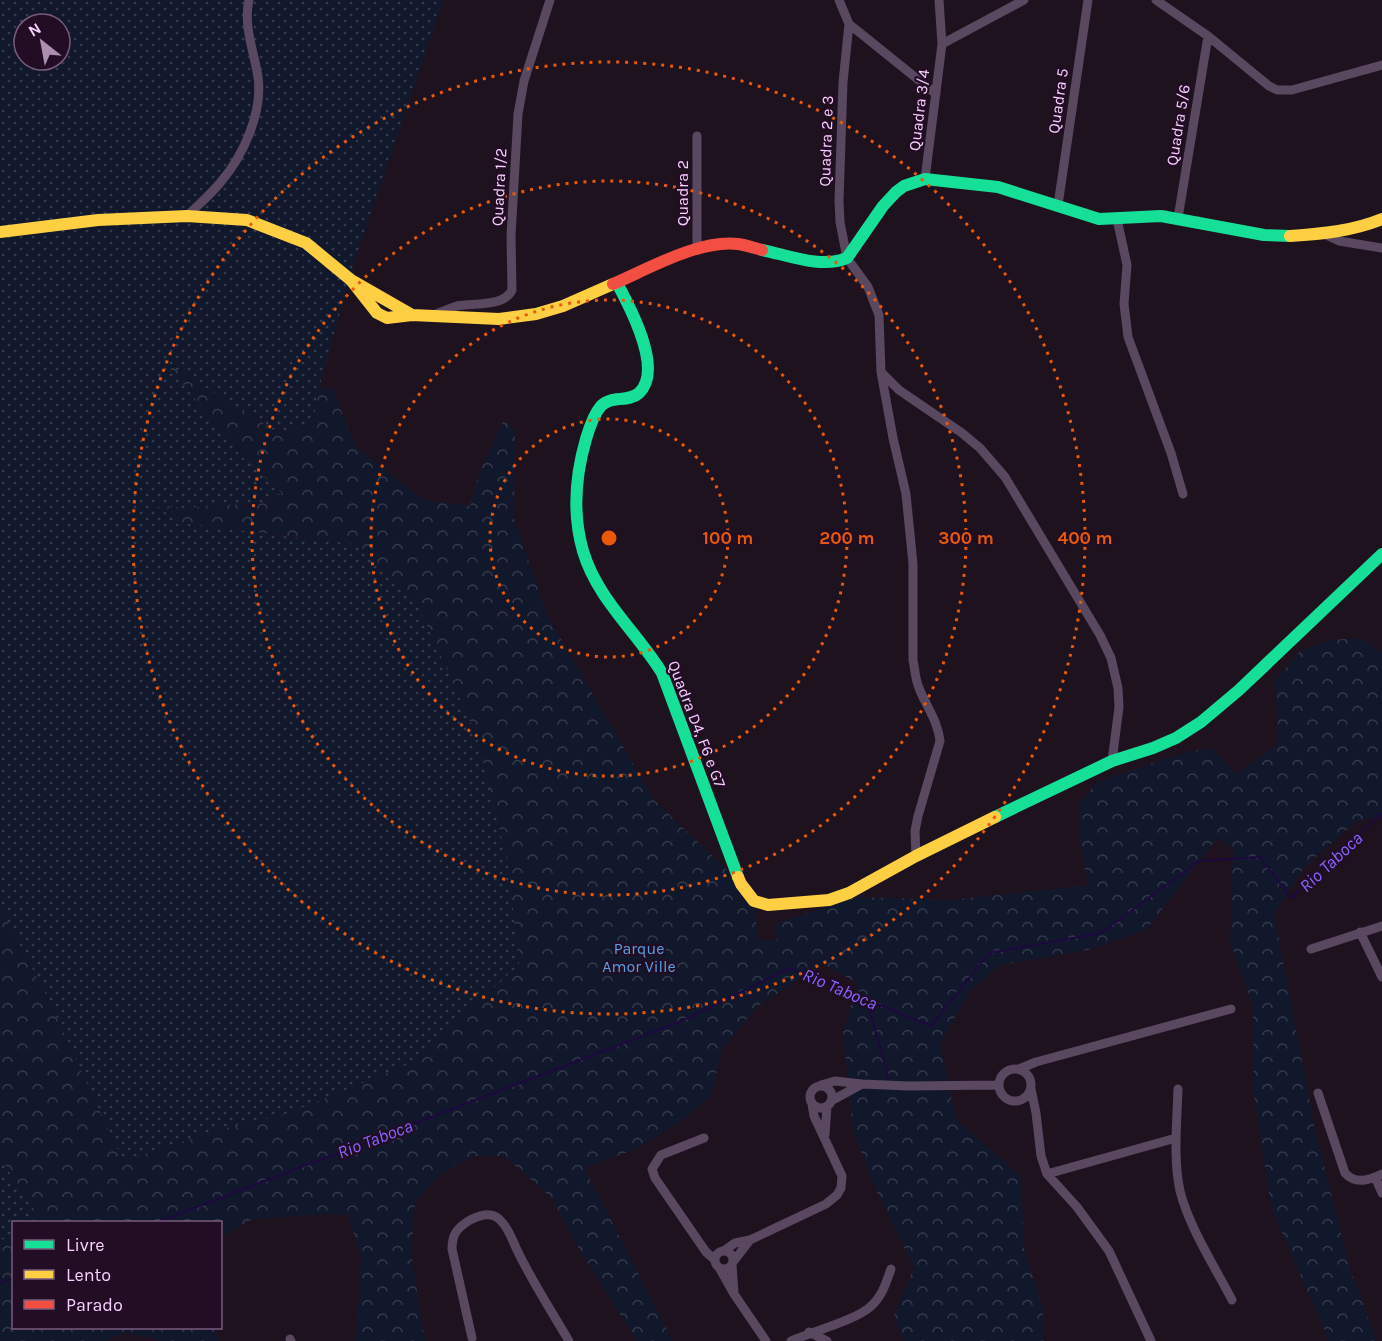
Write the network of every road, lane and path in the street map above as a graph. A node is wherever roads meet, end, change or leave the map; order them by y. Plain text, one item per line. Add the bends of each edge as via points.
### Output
1 (249, 0) edge
2 (550, 0) edge
3 (839, 0) edge
4 (939, 0) edge
5 (1024, 0) edge
6 (1088, 0) edge
7 (1156, 0) edge
8 (849, 24) junction
9 (1208, 36) junction
10 (942, 44) junction
11 (1382, 65) edge
12 (936, 94) junction
13 (697, 136) dead end
14 (925, 179) junction
15 (1058, 205) junction
16 (187, 216) junction
17 (1178, 218) junction
18 (1117, 219) junction
19 (1382, 219) edge
20 (0, 232) edge
21 (1324, 234) junction
22 (1382, 248) edge
23 (696, 249) junction
24 (848, 258) junction
25 (617, 283) junction
26 (429, 316) junction
27 (881, 372) junction
28 (1183, 494) dead end
29 (1382, 554) edge
30 (1112, 761) junction
31 (916, 856) junction
32 (1382, 926) edge
33 (1360, 932) junction
34 (1311, 949) dead end
35 (1382, 977) edge
36 (1231, 1009) dead end
37 (1036, 1062) junction
38 (1019, 1069) junction
39 (1030, 1078) junction
40 (862, 1084) junction
41 (821, 1085) junction
42 (999, 1085) junction
43 (1031, 1089) junction
44 (1178, 1089) dead end
45 (1318, 1093) dead end
46 (1022, 1100) junction
47 (812, 1104) junction
48 (829, 1104) junction
49 (1036, 1113) junction
50 (824, 1137) junction
51 (704, 1138) dead end
52 (1176, 1138) junction
53 (1047, 1174) junction
54 (1378, 1176) edge
55 (1382, 1193) edge
56 (750, 1240) junction
57 (720, 1254) junction
58 (733, 1263) junction
59 (720, 1269) junction
60 (891, 1269) dead end
61 (734, 1294) junction
62 (1232, 1300) dead end
63 (809, 1332) junction
64 (472, 1338) dead end
65 (569, 1341) edge
66 (766, 1341) edge
67 (791, 1341) edge
68 (827, 1341) edge
69 (1151, 1341) edge

1 - 16 street via 247,27 259,98 255,118 234,164
2 - 26 street, Quadra 1/2 via 524,81 518,114 512,290 500,300 456,306
3 - 8 street
4 - 10 street, Quadra 3/4
5 - 10 street
6 - 15 street, Quadra 5
7 - 9 street
8 - 12 street
8 - 24 street, Quadra 2 e 3 via 839,201
9 - 11 street via 1277,90 1292,90
9 - 17 street, Quadra 5/6
10 - 12 street, Quadra 3/4
12 - 14 street, Quadra 3/4
13 - 23 street, Quadra 2
14 - 15 street via 998,187
14 - 24 street via 896,192
15 - 18 street via 1099,219
16 - 20 street via 98,220
16 - 26 street via 247,220 284,233 306,243 351,280 412,315
17 - 18 street via 1148,215
17 - 21 street via 1264,235
18 - 28 street via 1127,265 1124,304 1128,337
19 - 21 street
21 - 22 street via 1339,241
23 - 24 street via 737,244 817,262
23 - 25 street
24 - 27 street via 868,287 879,315
25 - 26 street via 536,314 499,319
25 - 31 street, Quadra D4, F6 e G7 via 643,340 648,376 646,385 636,395 602,405 591,425 574,494 584,555 604,596 662,673 741,884 754,901 768,905 829,900
27 - 30 street via 899,390 962,433 1005,477 1104,642 1115,672 1119,707
27 - 31 street via 906,494 913,564 915,674 939,729 940,741 918,816
29 - 30 street via 1201,722 1168,741
30 - 31 street
32 - 33 street
33 - 34 street
33 - 35 street
36 - 37 street
37 - 38 street
37 - 39 street
38 - 39 street
38 - 42 street via 1005,1072
39 - 43 street
40 - 41 street via 836,1081
40 - 42 street
40 - 48 street
41 - 47 street via 810,1093
41 - 48 street via 830,1090
42 - 46 street via 1005,1097
43 - 46 street
43 - 49 street
44 - 52 street
45 - 54 street via 1345,1173 1361,1181
46 - 49 street
47 - 48 street
47 - 50 street
48 - 50 street
49 - 53 street
50 - 56 street via 842,1176 837,1195
51 - 57 street via 660,1155 652,1169 654,1178 703,1248
52 - 53 street
52 - 62 street via 1180,1193
53 - 69 street via 1109,1251
54 - 55 street
56 - 57 street via 735,1243
56 - 58 street
57 - 58 street via 732,1254
57 - 59 street
58 - 59 street
58 - 61 street
59 - 61 street
60 - 63 street via 885,1288 870,1307
61 - 66 street
63 - 67 street
63 - 68 street
64 - 65 street via 452,1239 460,1226 486,1214 500,1219 509,1232

